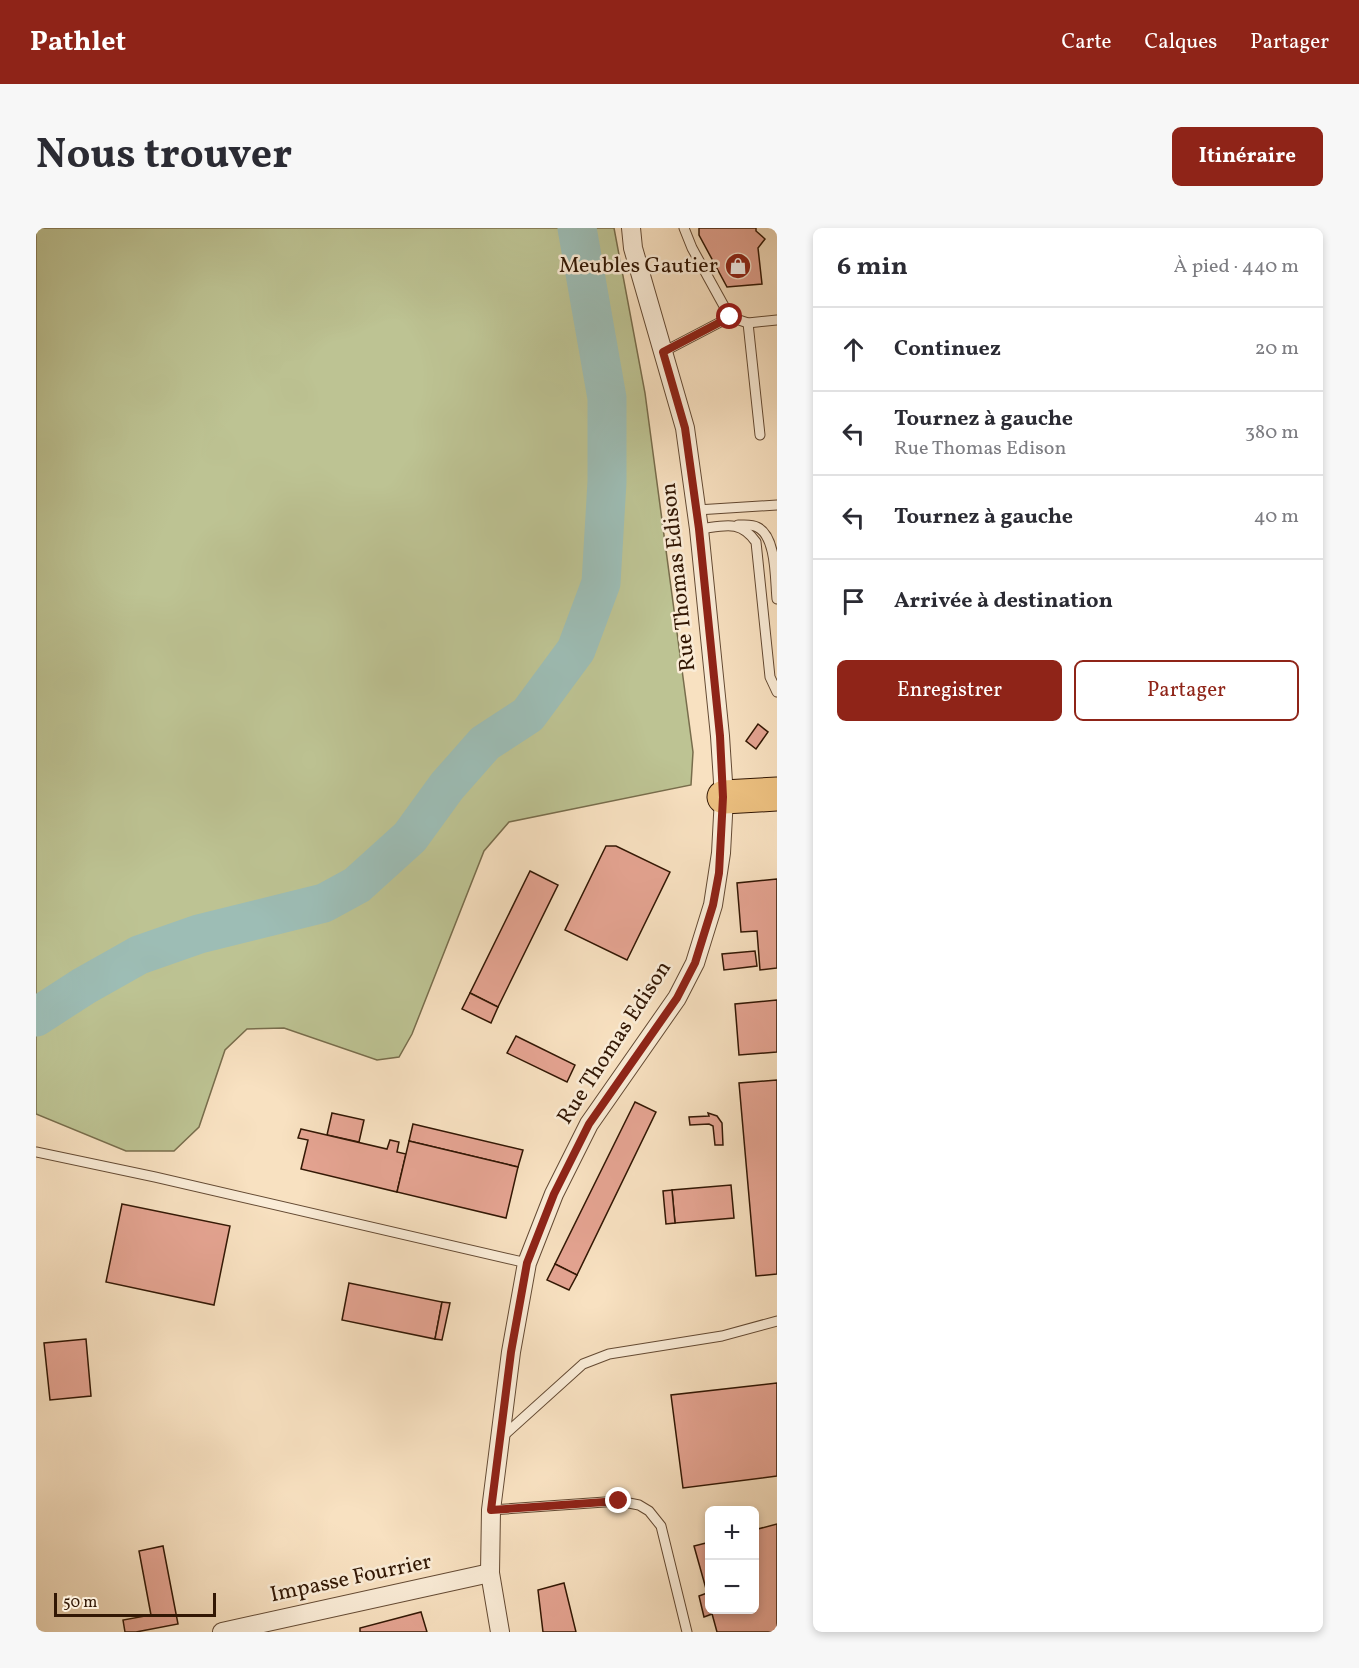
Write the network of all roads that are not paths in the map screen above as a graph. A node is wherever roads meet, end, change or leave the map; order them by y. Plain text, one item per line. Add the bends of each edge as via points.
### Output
1 (631, 228) edge
2 (684, 228) edge
3 (730, 317) junction
4 (777, 320) edge
5 (748, 323) junction
6 (663, 352) junction
7 (760, 435) dead end
8 (777, 504) edge
9 (697, 510) junction
10 (736, 525) junction
11 (699, 529) junction
12 (777, 599) edge
13 (777, 692) edge
14 (774, 792) edge
15 (723, 797) junction
16 (36, 1152) edge
17 (527, 1263) junction
18 (777, 1321) edge
19 (499, 1440) junction
20 (491, 1510) junction
21 (490, 1573) junction
22 (222, 1632) edge
23 (500, 1632) edge
24 (687, 1632) edge

1 - 6 street, Rue Thomas Edison via 633,248
2 - 3 lane
3 - 5 lane
3 - 6 lane
4 - 5 lane
5 - 7 lane
6 - 9 street, Rue Thomas Edison via 685,428
8 - 9 lane
9 - 11 street, Rue Thomas Edison
10 - 11 lane
10 - 12 lane via 756,526 769,540
10 - 13 lane via 756,542 770,677
11 - 15 street, Rue Thomas Edison
14 - 15 highway
15 - 17 street, Rue Thomas Edison via 719,873 695,963 677,998 589,1124 554,1194
16 - 17 lane
17 - 19 street, Rue Thomas Edison
18 - 19 lane via 722,1336 609,1354 583,1364
19 - 20 street, Rue Thomas Edison
20 - 21 street, Rue Thomas Edison
20 - 24 lane via 619,1501 649,1511 661,1526
21 - 22 street, Impasse Fourrier
21 - 23 street, Rue Thomas Edison

